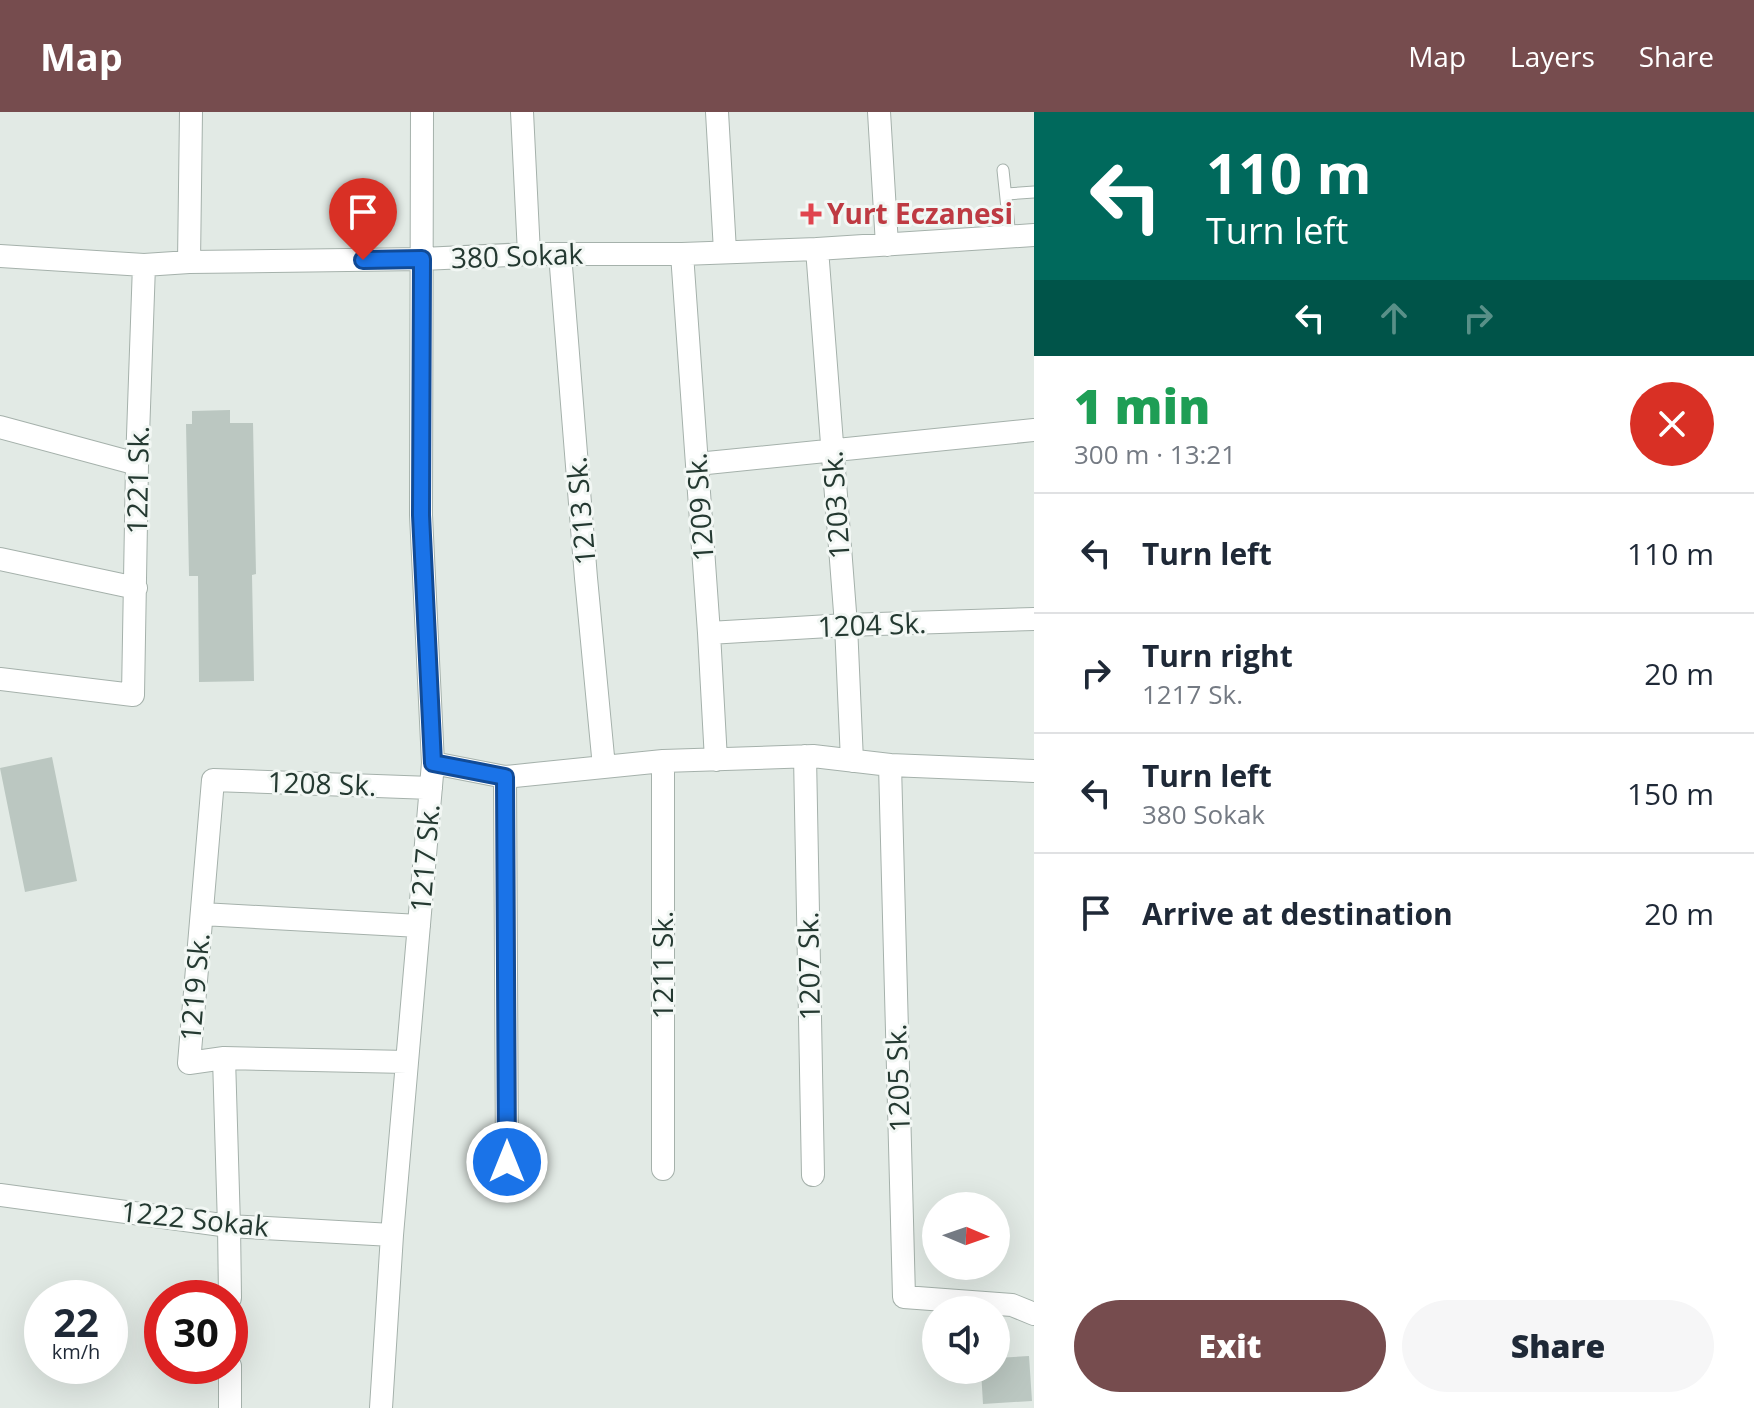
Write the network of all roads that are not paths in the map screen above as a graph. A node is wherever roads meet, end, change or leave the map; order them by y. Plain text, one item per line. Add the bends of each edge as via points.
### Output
1 (191, 112) edge
2 (422, 112) edge
3 (522, 112) edge
4 (717, 112) edge
5 (879, 112) edge
6 (1003, 170) dead end
7 (1034, 192) edge
8 (1006, 194) junction
9 (1034, 235) edge
10 (1010, 237) junction
11 (887, 245) junction
12 (817, 249) junction
13 (725, 251) junction
14 (529, 254) junction
15 (560, 254) junction
16 (682, 254) junction
17 (0, 256) edge
18 (422, 259) junction
19 (189, 262) junction
20 (144, 265) junction
21 (0, 427) edge
22 (1034, 430) edge
23 (832, 450) junction
24 (137, 464) junction
25 (697, 464) junction
26 (0, 559) edge
27 (136, 588) junction
28 (1034, 619) edge
29 (846, 625) junction
30 (709, 633) junction
31 (0, 679) edge
32 (805, 756) junction
33 (716, 760) junction
34 (663, 761) junction
35 (852, 761) junction
36 (433, 763) junction
37 (890, 765) junction
38 (604, 767) junction
39 (1034, 771) edge
40 (505, 777) junction
41 (213, 780) joint
42 (431, 788) junction
43 (202, 914) junction
44 (419, 926) junction
45 (224, 1058) junction
46 (407, 1062) junction
47 (507, 1162) dead end
48 (663, 1169) dead end
49 (813, 1175) dead end
50 (0, 1195) edge
51 (229, 1226) junction
52 (392, 1235) junction
53 (230, 1280) edge
54 (1034, 1314) edge
55 (230, 1384) edge
56 (230, 1408) edge
57 (381, 1408) edge

1 - 19 street
2 - 18 street, 1217 Sk.
3 - 14 street
4 - 13 street
5 - 11 street
6 - 8 lane
7 - 8 lane
8 - 10 lane
9 - 10 street, 380 Sokak
10 - 11 street, 380 Sokak
11 - 12 street, 380 Sokak
12 - 13 street, 380 Sokak
12 - 23 street, 1203 Sk.
13 - 16 street, 380 Sokak
14 - 15 street, 380 Sokak
14 - 18 street, 380 Sokak
15 - 16 street, 380 Sokak
15 - 38 street, 1213 Sk.
16 - 25 street, 1209 Sk.
17 - 20 street, 380 Sokak
18 - 19 street, 380 Sokak
18 - 36 street, 1217 Sk. via 421,515
19 - 20 street, 380 Sokak
20 - 24 street, 1221 Sk.
21 - 24 street
22 - 23 street
23 - 25 street
23 - 29 street, 1203 Sk.
24 - 27 street, 1221 Sk.
25 - 30 street, 1209 Sk.
26 - 27 street
27 - 31 street, 1221 Sk. via 133,695
28 - 29 street, 1204 Sk.
29 - 30 street, 1204 Sk.
29 - 35 street, 1203 Sk.
30 - 33 street, 1209 Sk.
32 - 33 street
32 - 35 street
32 - 49 street, 1207 Sk.
33 - 34 street
34 - 38 street
34 - 48 street, 1211 Sk.
35 - 37 street
36 - 40 street
36 - 42 street, 1217 Sk.
37 - 39 street
37 - 54 street, 1205 Sk. via 904,1297 1012,1305
38 - 40 street
40 - 47 street
41 - 42 street, 1208 Sk.
41 - 43 street, 1219 Sk.
42 - 44 street, 1217 Sk.
43 - 44 street
43 - 45 street, 1219 Sk. via 189,1063
44 - 46 street, 1217 Sk.
45 - 46 street
45 - 51 street, 1219 Sk.
46 - 52 street, 1217 Sk.
50 - 51 street, 1222 Sokak
51 - 52 street, 1222 Sokak
51 - 53 street, 1219 Sk.
52 - 57 street, 1217 Sk.
55 - 56 street

